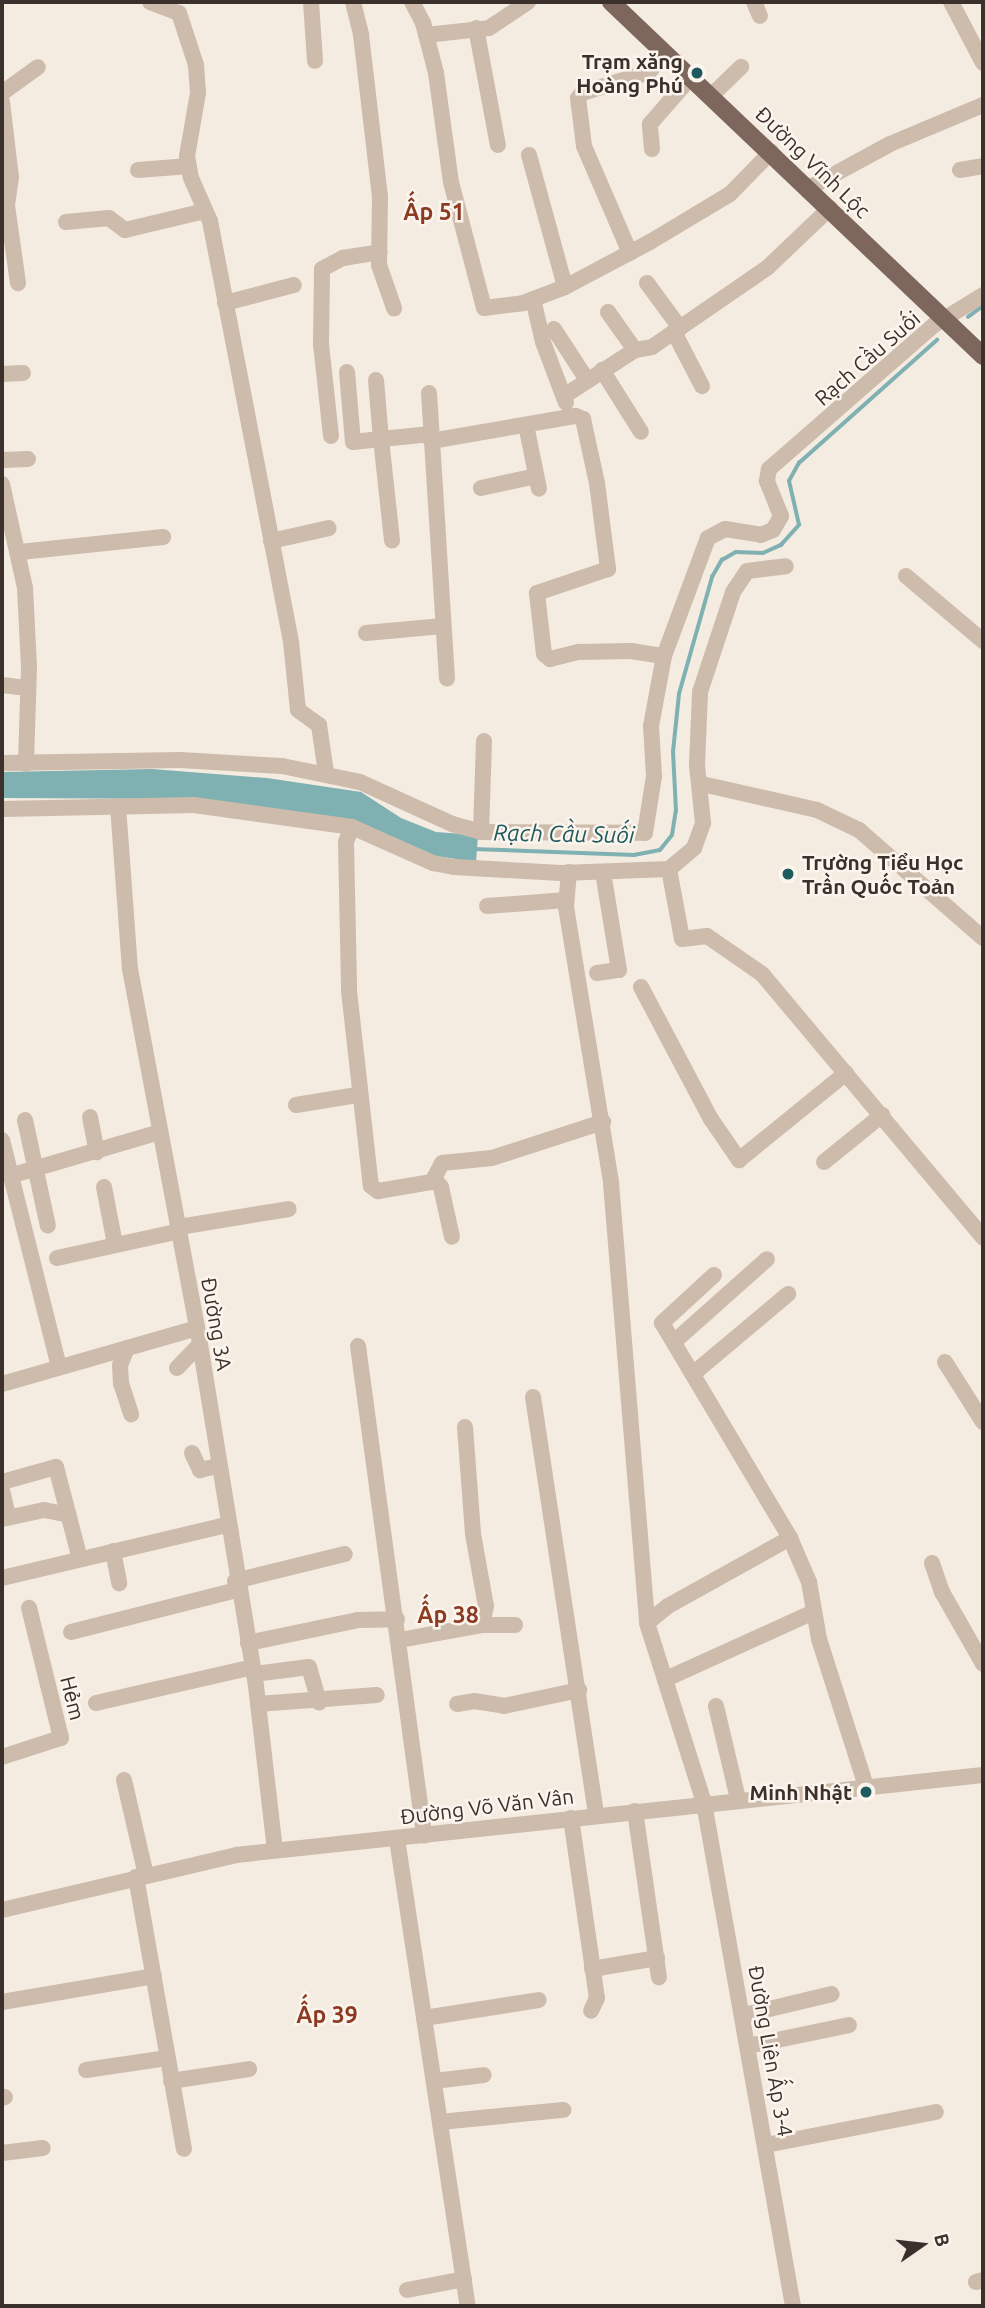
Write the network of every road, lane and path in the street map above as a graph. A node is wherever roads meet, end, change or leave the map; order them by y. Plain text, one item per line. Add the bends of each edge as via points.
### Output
1 (150, 2) edge
2 (311, 2) edge
3 (353, 2) edge
4 (412, 2) edge
5 (528, 2) edge
6 (611, 2) edge
7 (951, 2) edge
8 (476, 28) junction
9 (426, 35) junction
10 (665, 53) junction
11 (315, 61) dead end
12 (983, 63) edge
13 (38, 67) dead end
14 (741, 67) dead end
15 (691, 77) junction
16 (2, 93) edge
17 (711, 96) junction
18 (2, 102) edge
19 (983, 105) edge
20 (498, 145) dead end
21 (653, 149) dead end
22 (771, 152) junction
23 (529, 155) dead end
24 (189, 166) junction
25 (983, 166) edge
26 (138, 170) dead end
27 (960, 170) dead end
28 (809, 188) junction
29 (4, 205) edge
30 (830, 208) junction
31 (205, 211) junction
32 (66, 222) dead end
33 (380, 252) junction
34 (630, 253) junction
35 (18, 283) dead end
36 (647, 283) dead end
37 (293, 285) dead end
38 (565, 287) junction
39 (983, 295) edge
40 (533, 299) junction
41 (225, 303) junction
42 (394, 308) dead end
43 (608, 312) dead end
44 (944, 319) junction
45 (554, 329) dead end
46 (677, 330) junction
47 (635, 349) junction
48 (983, 356) edge
49 (602, 370) junction
50 (347, 372) dead end
51 (23, 373) dead end
52 (2, 374) edge
53 (376, 380) dead end
54 (587, 380) junction
55 (702, 386) dead end
56 (429, 393) dead end
57 (564, 396) junction
58 (570, 417) junction
59 (526, 425) junction
60 (641, 432) dead end
61 (331, 436) dead end
62 (431, 438) junction
63 (381, 439) junction
64 (28, 459) dead end
65 (2, 460) edge
66 (2, 484) edge
67 (481, 488) dead end
68 (329, 528) dead end
69 (163, 537) dead end
70 (392, 540) dead end
71 (271, 541) junction
72 (20, 552) junction
73 (786, 565) dead end
74 (906, 576) dead end
75 (443, 626) junction
76 (366, 633) dead end
77 (983, 641) edge
78 (664, 656) junction
79 (447, 678) dead end
80 (2, 685) edge
81 (26, 688) junction
82 (484, 741) dead end
83 (2, 762) edge
84 (26, 764) junction
85 (326, 773) junction
86 (697, 774) junction
87 (118, 806) junction
88 (2, 808) edge
89 (352, 827) junction
90 (481, 832) junction
91 (668, 869) junction
92 (569, 872) junction
93 (603, 872) junction
94 (566, 900) junction
95 (487, 906) dead end
96 (983, 938) edge
97 (597, 973) dead end
98 (641, 986) dead end
99 (846, 1073) junction
100 (358, 1095) junction
101 (296, 1105) dead end
102 (882, 1115) junction
103 (90, 1117) dead end
104 (25, 1120) dead end
105 (603, 1122) junction
106 (157, 1133) junction
107 (2, 1140) edge
108 (97, 1152) junction
109 (824, 1162) dead end
110 (37, 1168) junction
111 (13, 1175) junction
112 (435, 1180) junction
113 (104, 1187) dead end
114 (289, 1209) dead end
115 (48, 1226) dead end
116 (180, 1229) junction
117 (452, 1237) dead end
118 (983, 1237) edge
119 (115, 1244) junction
120 (58, 1258) dead end
121 (767, 1259) dead end
122 (714, 1275) dead end
123 (788, 1294) dead end
124 (199, 1336) junction
125 (675, 1341) junction
126 (358, 1346) dead end
127 (127, 1348) junction
128 (945, 1362) dead end
129 (59, 1367) junction
130 (177, 1368) dead end
131 (694, 1373) junction
132 (2, 1384) edge
133 (122, 1388) junction
134 (105, 1391) dead end
135 (533, 1397) dead end
136 (131, 1414) dead end
137 (983, 1422) edge
138 (465, 1427) dead end
139 (192, 1453) dead end
140 (218, 1466) junction
141 (2, 1482) edge
142 (2, 1490) edge
143 (69, 1515) junction
144 (5, 1518) edge
145 (227, 1525) junction
146 (790, 1538) junction
147 (113, 1551) junction
148 (345, 1554) dead end
149 (80, 1559) junction
150 (932, 1563) dead end
151 (2, 1578) edge
152 (119, 1583) dead end
153 (236, 1586) junction
154 (29, 1608) dead end
155 (814, 1612) junction
156 (397, 1619) junction
157 (647, 1623) junction
158 (482, 1625) junction
159 (515, 1625) dead end
160 (71, 1632) dead end
161 (400, 1640) junction
162 (248, 1643) junction
163 (983, 1664) edge
164 (253, 1671) junction
165 (666, 1679) junction
166 (579, 1690) junction
167 (377, 1695) dead end
168 (96, 1703) dead end
169 (319, 1703) junction
170 (258, 1704) junction
171 (457, 1704) dead end
172 (716, 1706) dead end
173 (2, 1757) edge
174 (983, 1775) edge
175 (124, 1780) dead end
176 (866, 1786) junction
177 (738, 1799) junction
178 (704, 1803) junction
179 (635, 1811) junction
180 (596, 1814) junction
181 (571, 1818) junction
182 (424, 1836) junction
183 (397, 1839) junction
184 (275, 1850) junction
185 (141, 1876) junction
186 (2, 1910) edge
187 (657, 1958) junction
188 (592, 1969) junction
189 (154, 1976) junction
190 (659, 1977) dead end
191 (831, 1994) dead end
192 (540, 2000) dead end
193 (2, 2002) edge
194 (591, 2011) dead end
195 (744, 2015) junction
196 (424, 2018) junction
197 (849, 2025) dead end
198 (748, 2046) junction
199 (167, 2058) junction
200 (249, 2069) dead end
201 (86, 2070) dead end
202 (484, 2075) dead end
203 (171, 2081) junction
204 (434, 2081) junction
205 (563, 2110) dead end
206 (936, 2112) dead end
207 (440, 2122) junction
208 (766, 2146) junction
209 (43, 2148) dead end
210 (184, 2149) dead end
211 (2, 2153) edge
212 (464, 2278) junction
213 (407, 2290) dead end
214 (468, 2306) edge
215 (793, 2306) edge

1 - 24 street via 179,13 196,65 198,93 189,134
2 - 11 street
3 - 33 street via 380,196
4 - 9 street
5 - 8 street via 489,28
6 - 10 main road, Đường Vĩnh Lộc
7 - 12 street
8 - 9 street
8 - 20 street
9 - 40 street via 466,253 484,308
10 - 15 main road, Đường Vĩnh Lộc
10 - 34 street via 649,72 582,93 578,99 584,146
13 - 16 street
14 - 17 street
15 - 17 main road, Đường Vĩnh Lộc
15 - 21 street via 650,124
17 - 22 main road, Đường Vĩnh Lộc
18 - 29 street via 11,177
19 - 28 street via 890,144
22 - 28 main road, Đường Vĩnh Lộc
22 - 34 street via 730,194
23 - 38 street
24 - 26 street
24 - 31 street
25 - 27 street
28 - 30 main road, Đường Vĩnh Lộc
29 - 35 street
30 - 44 main road, Đường Vĩnh Lộc
30 - 46 street via 767,268
31 - 32 street via 125,230 109,218
31 - 41 street
33 - 42 street via 379,265
33 - 61 street via 343,258 323,269 321,331
34 - 38 street
36 - 46 street
37 - 41 street
38 - 40 street
39 - 44 street, Rạch Cầu Suối
40 - 57 street via 542,342
41 - 71 street
43 - 47 street
44 - 48 main road, Đường Vĩnh Lộc
44 - 78 street, Rạch Cầu Suối via 769,469 767,481 781,516 772,530 761,535 725,529 708,538
45 - 54 street
46 - 47 street via 652,347
46 - 55 street
47 - 49 street
49 - 54 street
49 - 60 street
50 - 63 street via 353,442
51 - 52 street
53 - 63 street
54 - 57 street
56 - 62 street
57 - 58 street
58 - 59 street
58 - 78 street via 580,416 586,424 608,569 537,593 544,654 550,659 579,652
59 - 62 street
59 - 67 street via 538,482
62 - 63 street
62 - 75 street
63 - 70 street
64 - 65 street
66 - 72 street
68 - 71 street
69 - 72 street
71 - 85 street via 292,642 298,710 319,725
72 - 81 street via 29,667
73 - 86 street via 747,571 733,592 700,692
74 - 77 street
75 - 76 street
75 - 79 street
78 - 90 street, Rạch Cầu Suối via 651,726 657,776 645,834
80 - 81 street
81 - 84 street
82 - 90 street
83 - 84 street, Rạch Cầu Suối
84 - 85 street, Rạch Cầu Suối via 180,760
85 - 90 street, Rạch Cầu Suối via 360,782 452,824
86 - 91 street via 704,816 699,838 688,855
86 - 96 street via 817,810 859,830
87 - 88 street
87 - 89 street via 194,804
87 - 106 street, Đường 3A via 123,920
89 - 92 street via 433,863
89 - 100 street via 346,842 346,875
91 - 93 street
91 - 99 street via 682,939 704,935 746,959
92 - 93 street
92 - 94 street, Đường Liên Ấp 3-4
93 - 97 street via 619,970
94 - 95 street
94 - 105 street, Đường Liên Ấp 3-4
98 - 99 street via 711,1119 739,1160
99 - 102 street
100 - 101 street
100 - 112 street via 371,1186 378,1191
102 - 109 street
102 - 118 street
103 - 108 street
104 - 110 street
105 - 112 street via 492,1158 442,1163
105 - 157 street, Đường Liên Ấp 3-4 via 638,1466
106 - 108 street
106 - 116 street, Đường 3A
107 - 111 street
108 - 110 street
110 - 111 street
110 - 115 street
111 - 129 street
112 - 117 street via 441,1187
113 - 119 street
114 - 116 street
116 - 119 street
116 - 124 street, Đường 3A
119 - 120 street
121 - 125 street
122 - 125 street via 662,1323
123 - 131 street
124 - 127 street
124 - 130 street
124 - 140 street, Đường 3A
125 - 131 street
126 - 156 street
127 - 129 street
127 - 133 street via 120,1365
128 - 137 street
129 - 132 street
131 - 146 street
133 - 134 street
133 - 136 street
135 - 166 street
138 - 158 street via 473,1534 486,1606
139 - 140 street via 200,1470
140 - 145 street, Đường 3A
141 - 143 street via 56,1467
142 - 144 street
143 - 144 street via 44,1510
143 - 149 street
145 - 147 street
145 - 153 street, Đường 3A
146 - 155 street via 809,1582
146 - 157 street via 668,1606
147 - 149 street
147 - 152 street
148 - 153 street
149 - 151 street
150 - 163 street
153 - 160 street
153 - 162 street, Đường 3A
154 - 173 street, Hẻm via 61,1738
155 - 165 street
155 - 176 street
156 - 161 street
156 - 162 street via 358,1620
157 - 165 street, Đường Liên Ấp 3-4
158 - 159 street
158 - 161 street
161 - 182 street
162 - 164 street, Đường 3A
164 - 168 street
164 - 169 street via 309,1667
164 - 170 street, Đường 3A
165 - 178 street, Đường Liên Ấp 3-4
166 - 171 street via 504,1706 474,1701
166 - 180 street
167 - 169 street
169 - 170 street
170 - 184 street, Đường 3A
172 - 177 street
174 - 176 street, Đường Võ Văn Vân
175 - 185 street
176 - 177 street, Đường Võ Văn Vân
177 - 178 street, Đường Võ Văn Vân
178 - 179 street, Đường Võ Văn Vân
178 - 195 street, Đường Liên Ấp 3-4
179 - 180 street, Đường Võ Văn Vân
179 - 187 street
180 - 181 street, Đường Võ Văn Vân
181 - 182 street, Đường Võ Văn Vân
181 - 188 street
182 - 183 street, Đường Võ Văn Vân
183 - 184 street, Đường Võ Văn Vân
183 - 196 street
184 - 185 street, Đường Võ Văn Vân
185 - 186 street, Đường Võ Văn Vân
185 - 189 street
187 - 188 street
187 - 190 street
188 - 194 street via 597,1998
189 - 193 street
189 - 199 street
191 - 195 street
192 - 196 street
195 - 198 street, Đường Liên Ấp 3-4
196 - 204 street
197 - 198 street
198 - 208 street, Đường Liên Ấp 3-4
199 - 201 street
199 - 203 street
200 - 203 street
202 - 204 street
203 - 210 street
204 - 207 street
205 - 207 street
206 - 208 street
207 - 212 street
208 - 215 street, Đường Liên Ấp 3-4
209 - 211 street
212 - 213 street
212 - 214 street

